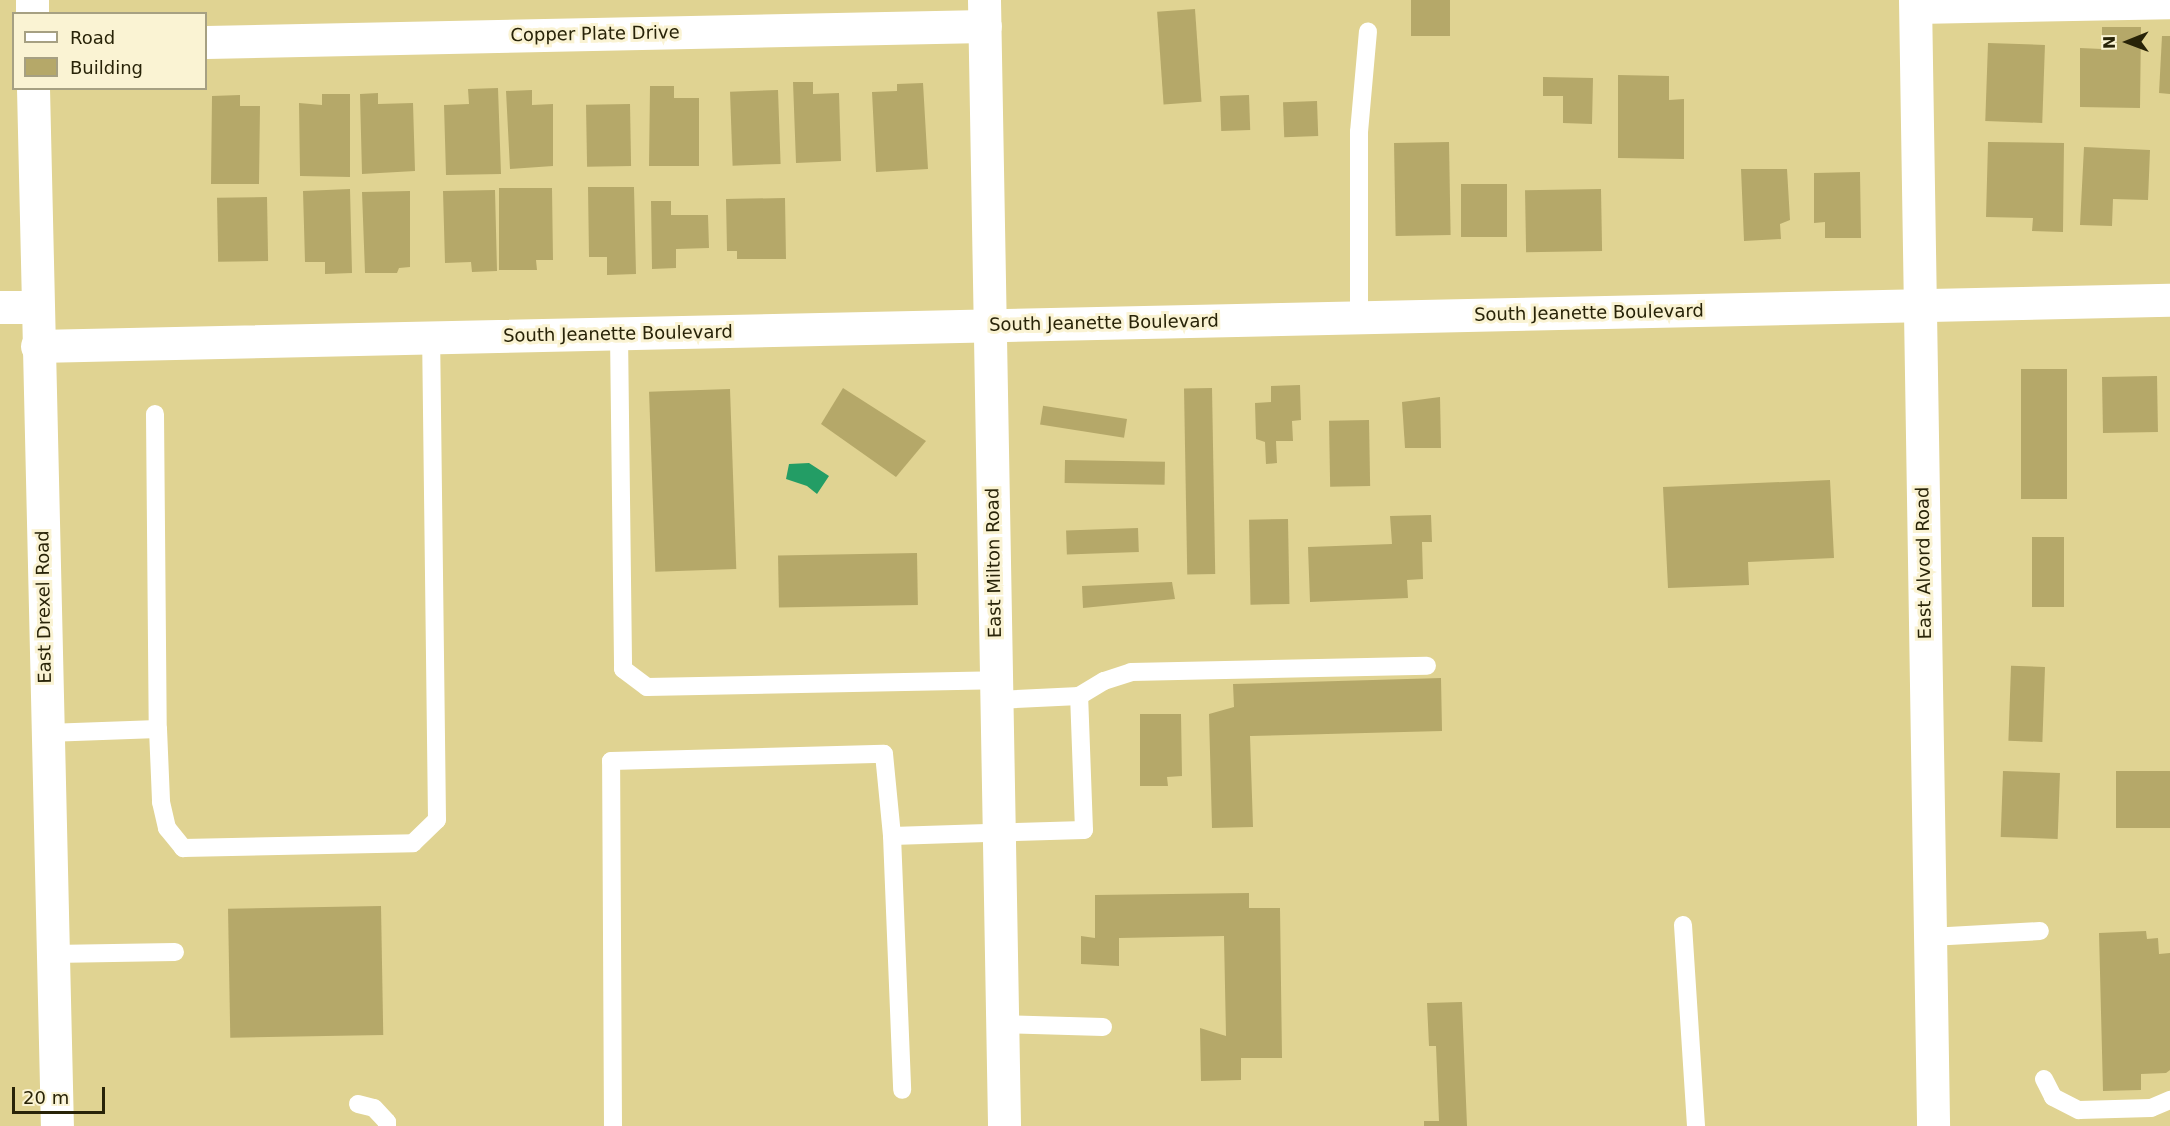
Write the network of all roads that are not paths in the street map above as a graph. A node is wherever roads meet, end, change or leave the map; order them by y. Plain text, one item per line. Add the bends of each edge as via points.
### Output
1 (2170, 2) edge
2 (1915, 4) edge
3 (984, 13) edge
4 (1368, 31) dead end
5 (207, 42) edge
6 (33, 90) edge
7 (2170, 300) edge
8 (1920, 306) junction
9 (0, 307) edge
10 (36, 307) junction
11 (1359, 318) junction
12 (990, 326) junction
13 (619, 334) junction
14 (431, 338) junction
15 (37, 346) junction
16 (155, 414) dead end
17 (1427, 666) dead end
18 (996, 690) junction
19 (1079, 696) junction
20 (158, 729) junction
21 (47, 734) junction
22 (999, 832) junction
23 (892, 836) junction
24 (1683, 925) dead end
25 (2040, 932) dead end
26 (1930, 937) junction
27 (175, 952) dead end
28 (52, 954) junction
29 (1002, 1024) junction
30 (1103, 1027) dead end
31 (2044, 1079) dead end
32 (902, 1090) dead end
33 (2170, 1100) edge
34 (358, 1104) dead end
35 (57, 1126) edge
36 (387, 1126) edge
37 (613, 1126) edge
38 (1004, 1126) edge
39 (1696, 1126) edge
40 (1933, 1126) edge

1 - 2 street
2 - 8 street, East Alvord Road
3 - 5 street, Copper Plate Drive
3 - 12 street, East Milton Road
4 - 11 lane via 1359,132
6 - 10 street, East Drexel Road
7 - 8 street, South Jeanette Boulevard
8 - 11 street, South Jeanette Boulevard
8 - 26 street, East Alvord Road
9 - 10 street
10 - 15 street, East Drexel Road
11 - 12 street, South Jeanette Boulevard
12 - 13 street, South Jeanette Boulevard
12 - 18 street, East Milton Road
13 - 14 street, South Jeanette Boulevard
13 - 18 lane via 623,669 647,687
14 - 15 street, South Jeanette Boulevard
14 - 20 lane via 437,820 413,843 183,848 167,828 161,802
15 - 21 street, East Drexel Road
16 - 20 lane
17 - 19 lane via 1131,672 1104,681
18 - 19 lane
18 - 22 street, East Milton Road
19 - 22 lane via 1084,830
20 - 21 lane
21 - 28 street, East Drexel Road
22 - 23 lane
22 - 29 street, East Milton Road
23 - 32 lane
23 - 37 lane via 884,754 611,760
24 - 39 lane
25 - 26 lane
26 - 40 street, East Alvord Road
27 - 28 lane
28 - 35 street, East Drexel Road
29 - 30 lane
29 - 38 street, East Milton Road
31 - 33 lane via 2053,1097 2079,1110 2151,1108
34 - 36 lane via 374,1108

